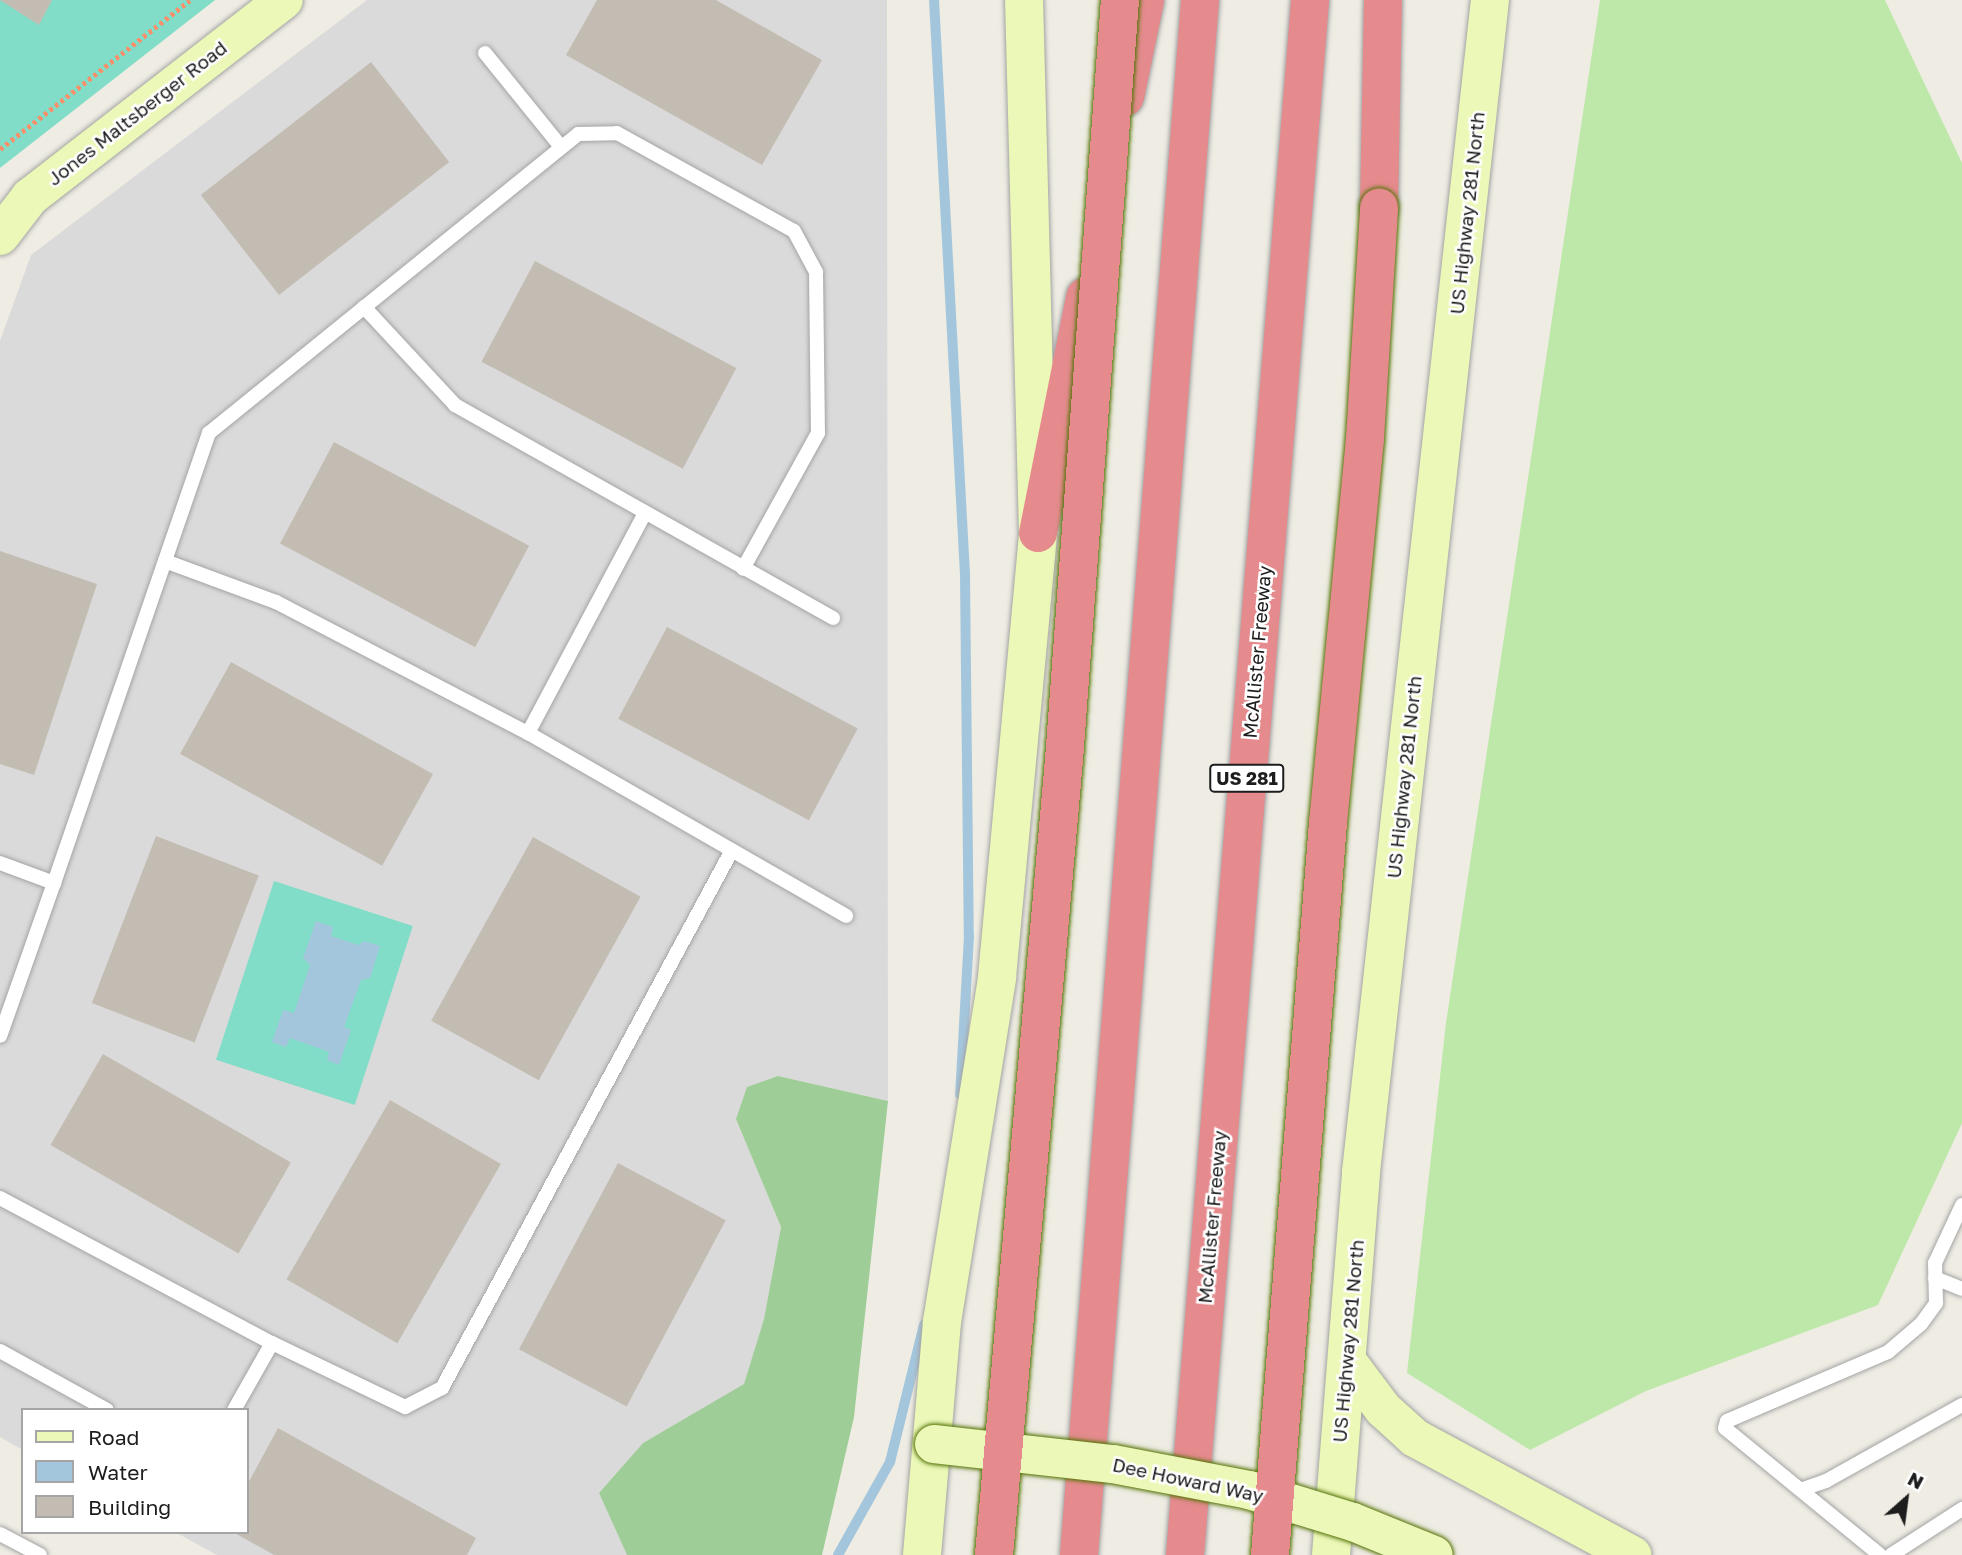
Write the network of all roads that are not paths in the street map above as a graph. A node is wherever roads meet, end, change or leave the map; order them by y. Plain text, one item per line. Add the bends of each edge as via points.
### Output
1 (285, 0) edge
2 (1024, 0) edge
3 (1120, 0) edge
4 (1145, 0) edge
5 (1200, 0) edge
6 (1310, 0) edge
7 (1383, 0) edge
8 (1490, 0) edge
9 (485, 53) dead end
10 (561, 147) junction
11 (0, 236) edge
12 (364, 307) junction
13 (645, 513) junction
14 (1038, 533) junction
15 (165, 561) junction
16 (743, 569) junction
17 (832, 618) dead end
18 (528, 733) junction
19 (732, 850) junction
20 (0, 863) edge
21 (54, 883) junction
22 (846, 916) dead end
23 (0, 1035) edge
24 (0, 1198) edge
25 (1962, 1205) edge
26 (1935, 1278) junction
27 (1962, 1289) edge
28 (272, 1343) junction
29 (0, 1350) edge
30 (1346, 1361) junction
31 (1962, 1405) edge
32 (103, 1408) edge
33 (235, 1408) edge
34 (934, 1444) junction
35 (1803, 1489) junction
36 (1962, 1509) edge
37 (0, 1534) edge
38 (40, 1555) edge
39 (922, 1555) edge
40 (994, 1555) edge
41 (1079, 1555) edge
42 (1185, 1555) edge
43 (1270, 1555) edge
44 (1331, 1555) edge
45 (1434, 1555) edge
46 (1632, 1555) edge
47 (1880, 1555) edge
48 (1891, 1555) edge

1 - 11 main road, Jones Maltsberger Road via 30,197
2 - 14 main road
3 - 40 highway, bridge via 1064,760
4 - 14 highway
5 - 41 highway
6 - 42 highway, McAllister Freeway / US 281
7 - 43 highway, bridge via 1379,207 1365,439 1328,823
8 - 30 main road, US Highway 281 North via 1361,1172
9 - 10 lane
10 - 12 lane
10 - 16 lane via 578,134 617,133 794,232 816,272 818,433
12 - 13 lane via 456,405
12 - 15 lane via 209,433
13 - 16 lane
13 - 18 lane
14 - 34 main road via 997,976 942,1322
15 - 18 lane via 276,602
15 - 21 lane
16 - 17 lane
18 - 19 lane
19 - 22 lane
19 - 28 lane via 442,1388 405,1407
20 - 21 lane
21 - 23 lane
24 - 28 lane
25 - 26 lane via 1935,1263
26 - 27 lane
26 - 35 lane via 1936,1303 1921,1324 1888,1352 1727,1421 1725,1428
28 - 33 lane
29 - 32 lane
30 - 44 main road, US Highway 281 North
30 - 46 main road via 1383,1409 1415,1438
31 - 35 lane via 1826,1481
34 - 39 main road
34 - 45 main road, Dee Howard Way, bridge via 1113,1464 1249,1490 1353,1522
35 - 47 lane
36 - 48 lane
37 - 38 lane

